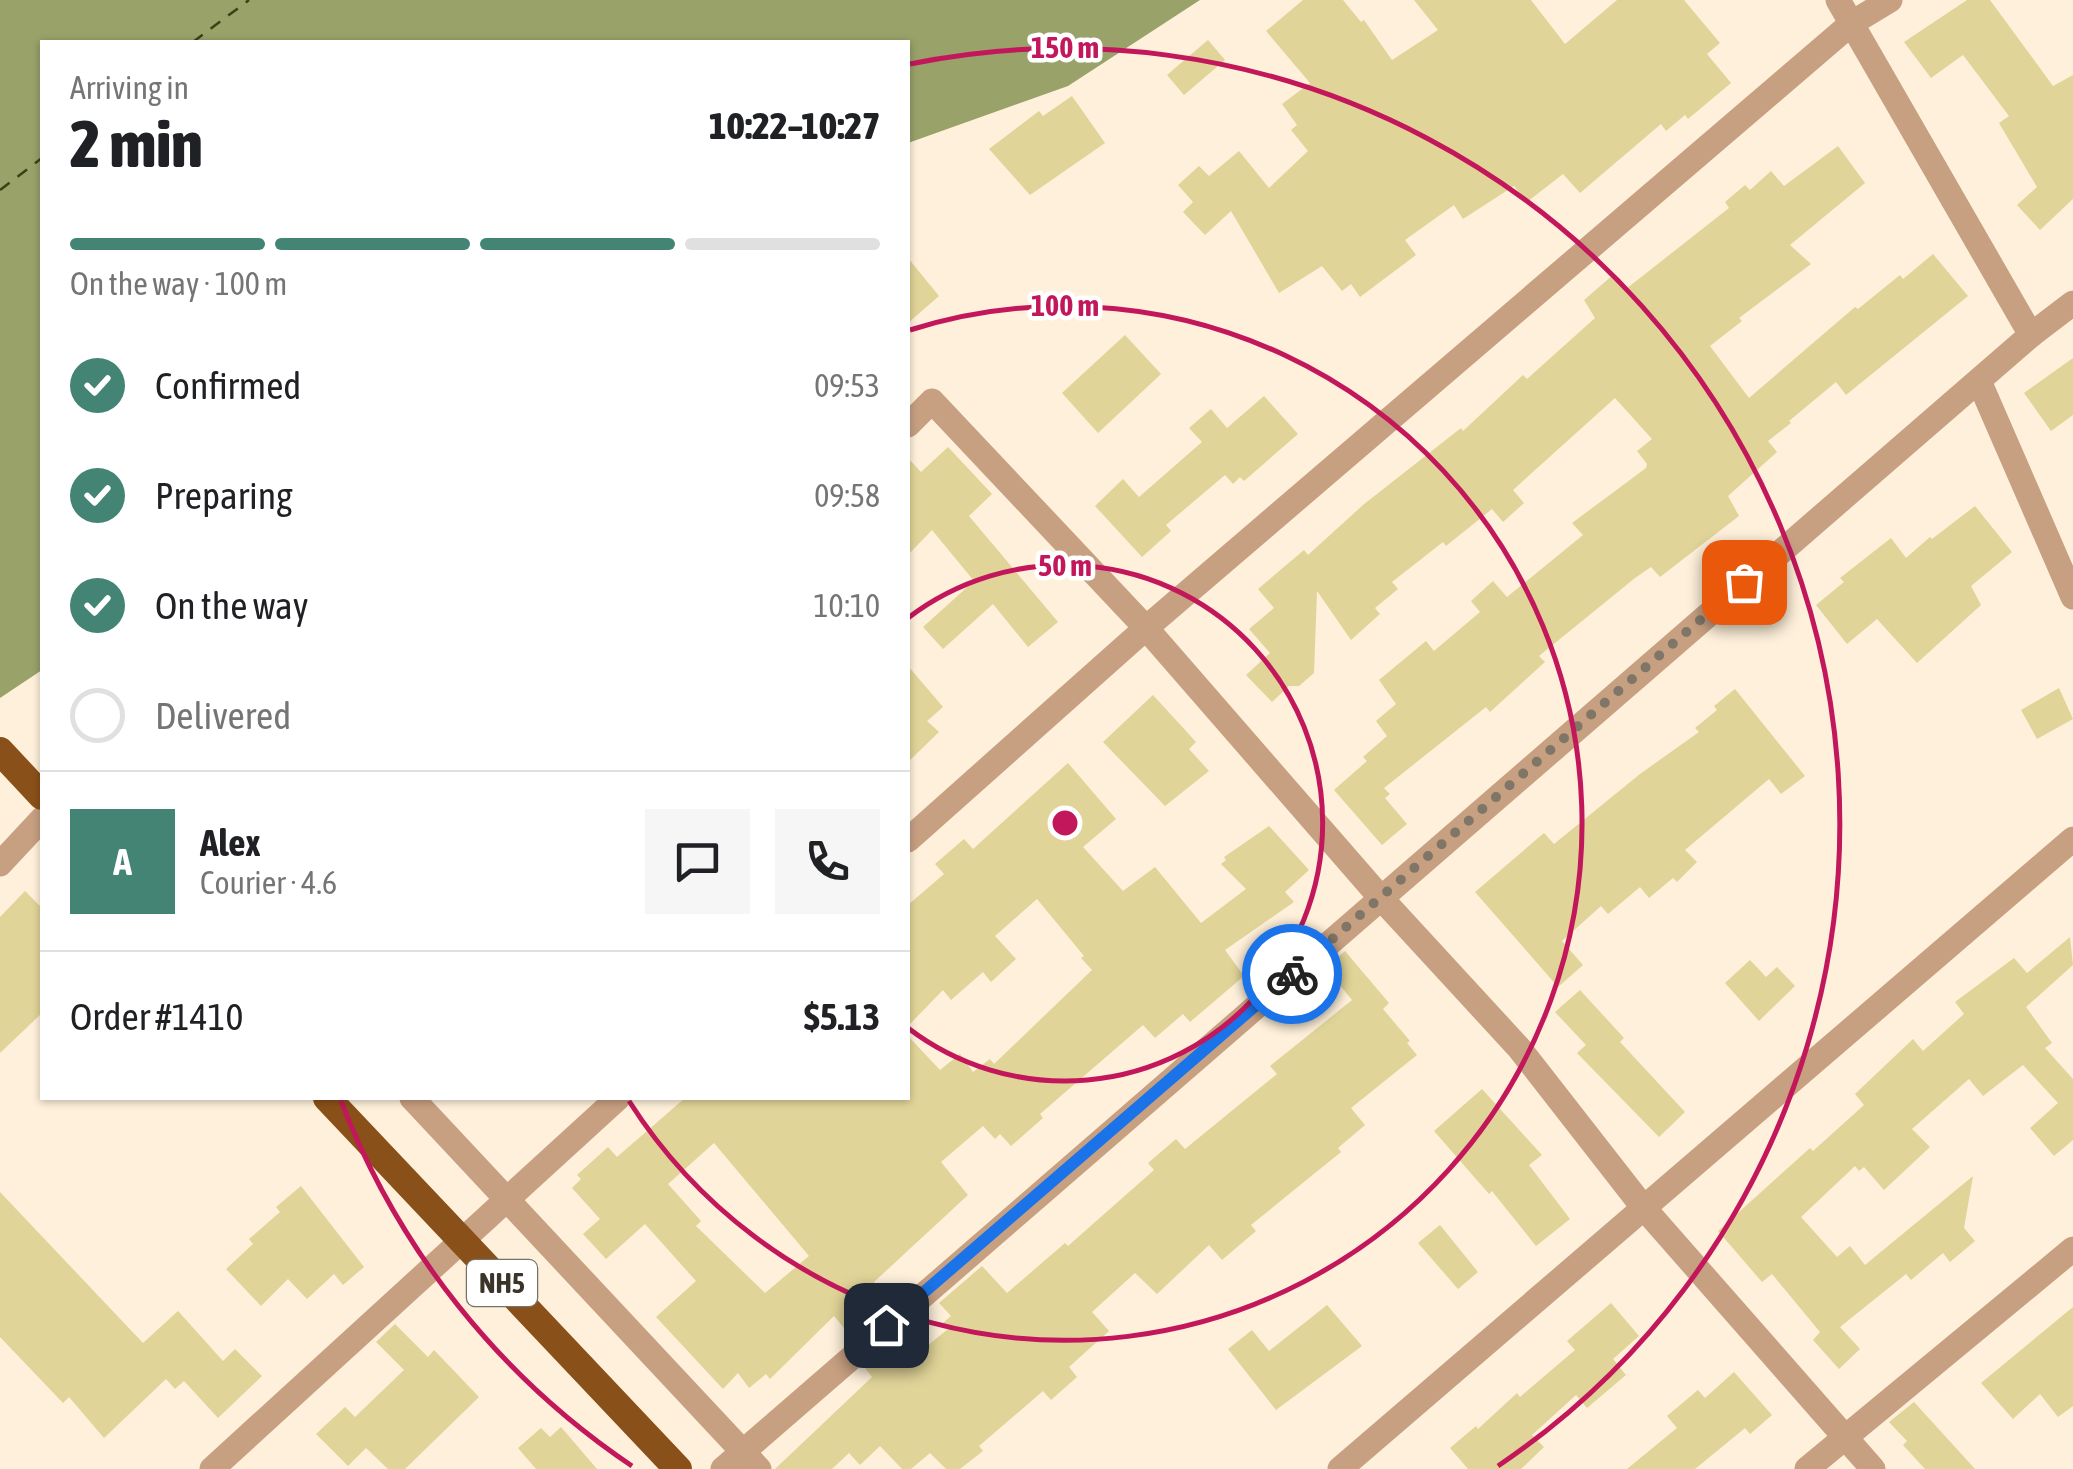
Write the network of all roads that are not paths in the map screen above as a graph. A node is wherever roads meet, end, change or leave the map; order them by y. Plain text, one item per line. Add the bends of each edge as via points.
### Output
1 (1838, 0) edge
2 (1890, 0) edge
3 (1852, 23) junction
4 (2073, 303) edge
5 (2031, 335) junction
6 (1978, 381) junction
7 (910, 424) edge
8 (2073, 597) edge
9 (1146, 628) junction
10 (0, 751) edge
11 (40, 794) edge
12 (40, 820) edge
13 (910, 838) edge
14 (2073, 839) edge
15 (0, 864) edge
16 (1380, 897) junction
17 (329, 1100) edge
18 (414, 1100) edge
19 (616, 1100) edge
20 (506, 1196) junction
21 (1643, 1207) junction
22 (2073, 1249) edge
23 (1845, 1438) junction
24 (741, 1463) edge
25 (212, 1469) edge
26 (678, 1469) edge
27 (1340, 1469) edge
28 (1807, 1469) edge
29 (1873, 1469) edge

1 - 3 street
2 - 3 street
3 - 5 street
3 - 9 street
4 - 5 street
5 - 6 street
6 - 8 street
6 - 16 street
7 - 9 street via 932,401
9 - 13 street
9 - 16 street
10 - 11 highway
12 - 15 street
14 - 21 street
16 - 21 street via 1519,1048
16 - 24 street
17 - 26 highway, NH5, bridge
18 - 20 street
19 - 20 street
20 - 24 street
20 - 25 street
21 - 23 street
21 - 27 street
22 - 23 street
23 - 28 street
23 - 29 street

